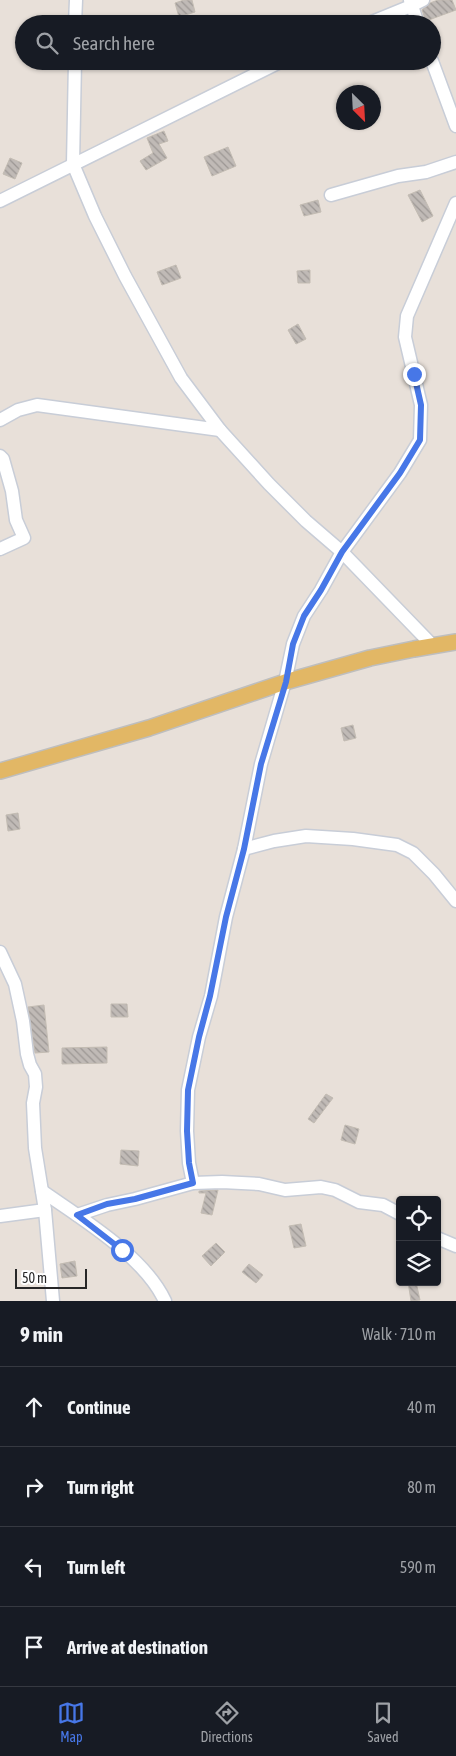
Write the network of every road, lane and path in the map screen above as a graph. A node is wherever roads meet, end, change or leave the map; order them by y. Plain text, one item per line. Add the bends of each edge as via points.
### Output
1 (76, 0) edge
2 (414, 2) edge
3 (76, 15) edge
4 (386, 15) edge
5 (416, 15) edge
6 (75, 70) edge
7 (264, 70) edge
8 (435, 70) edge
9 (456, 126) edge
10 (456, 162) edge
11 (73, 164) junction
12 (331, 195) dead end
13 (0, 201) edge
14 (456, 203) edge
15 (0, 420) edge
16 (220, 430) junction
17 (0, 456) edge
18 (0, 549) edge
19 (342, 552) junction
20 (456, 642) edge
21 (433, 646) junction
22 (286, 682) junction
23 (0, 771) edge
24 (244, 849) junction
25 (456, 901) edge
26 (0, 952) edge
27 (193, 1183) junction
28 (42, 1191) junction
29 (44, 1210) junction
30 (396, 1212) edge
31 (77, 1215) junction
32 (0, 1216) edge
33 (441, 1240) edge
34 (456, 1246) edge
35 (54, 1301) edge
36 (164, 1301) edge

1 - 3 street
2 - 4 street
2 - 5 street
6 - 11 street
7 - 11 street
8 - 9 street
10 - 12 street
11 - 13 street
11 - 16 street via 129,284 181,378
14 - 19 street via 405,325 421,405 420,440
15 - 16 street via 18,410 37,405
16 - 19 street via 269,484
17 - 18 street via 12,491 16,520 24,538
19 - 21 street
19 - 22 street via 304,616 293,644
20 - 21 main road
21 - 22 main road via 370,658
22 - 23 main road via 149,728
22 - 24 street via 261,764
24 - 25 street via 306,836 397,844 413,853
24 - 27 street via 188,1090 187,1131
26 - 28 street via 15,984 27,1054 35,1074 35,1148
27 - 30 street via 259,1184 285,1190 322,1187
27 - 31 street via 107,1204
28 - 29 street
28 - 31 street
29 - 32 street
29 - 35 street
31 - 36 street via 148,1274
33 - 34 street

